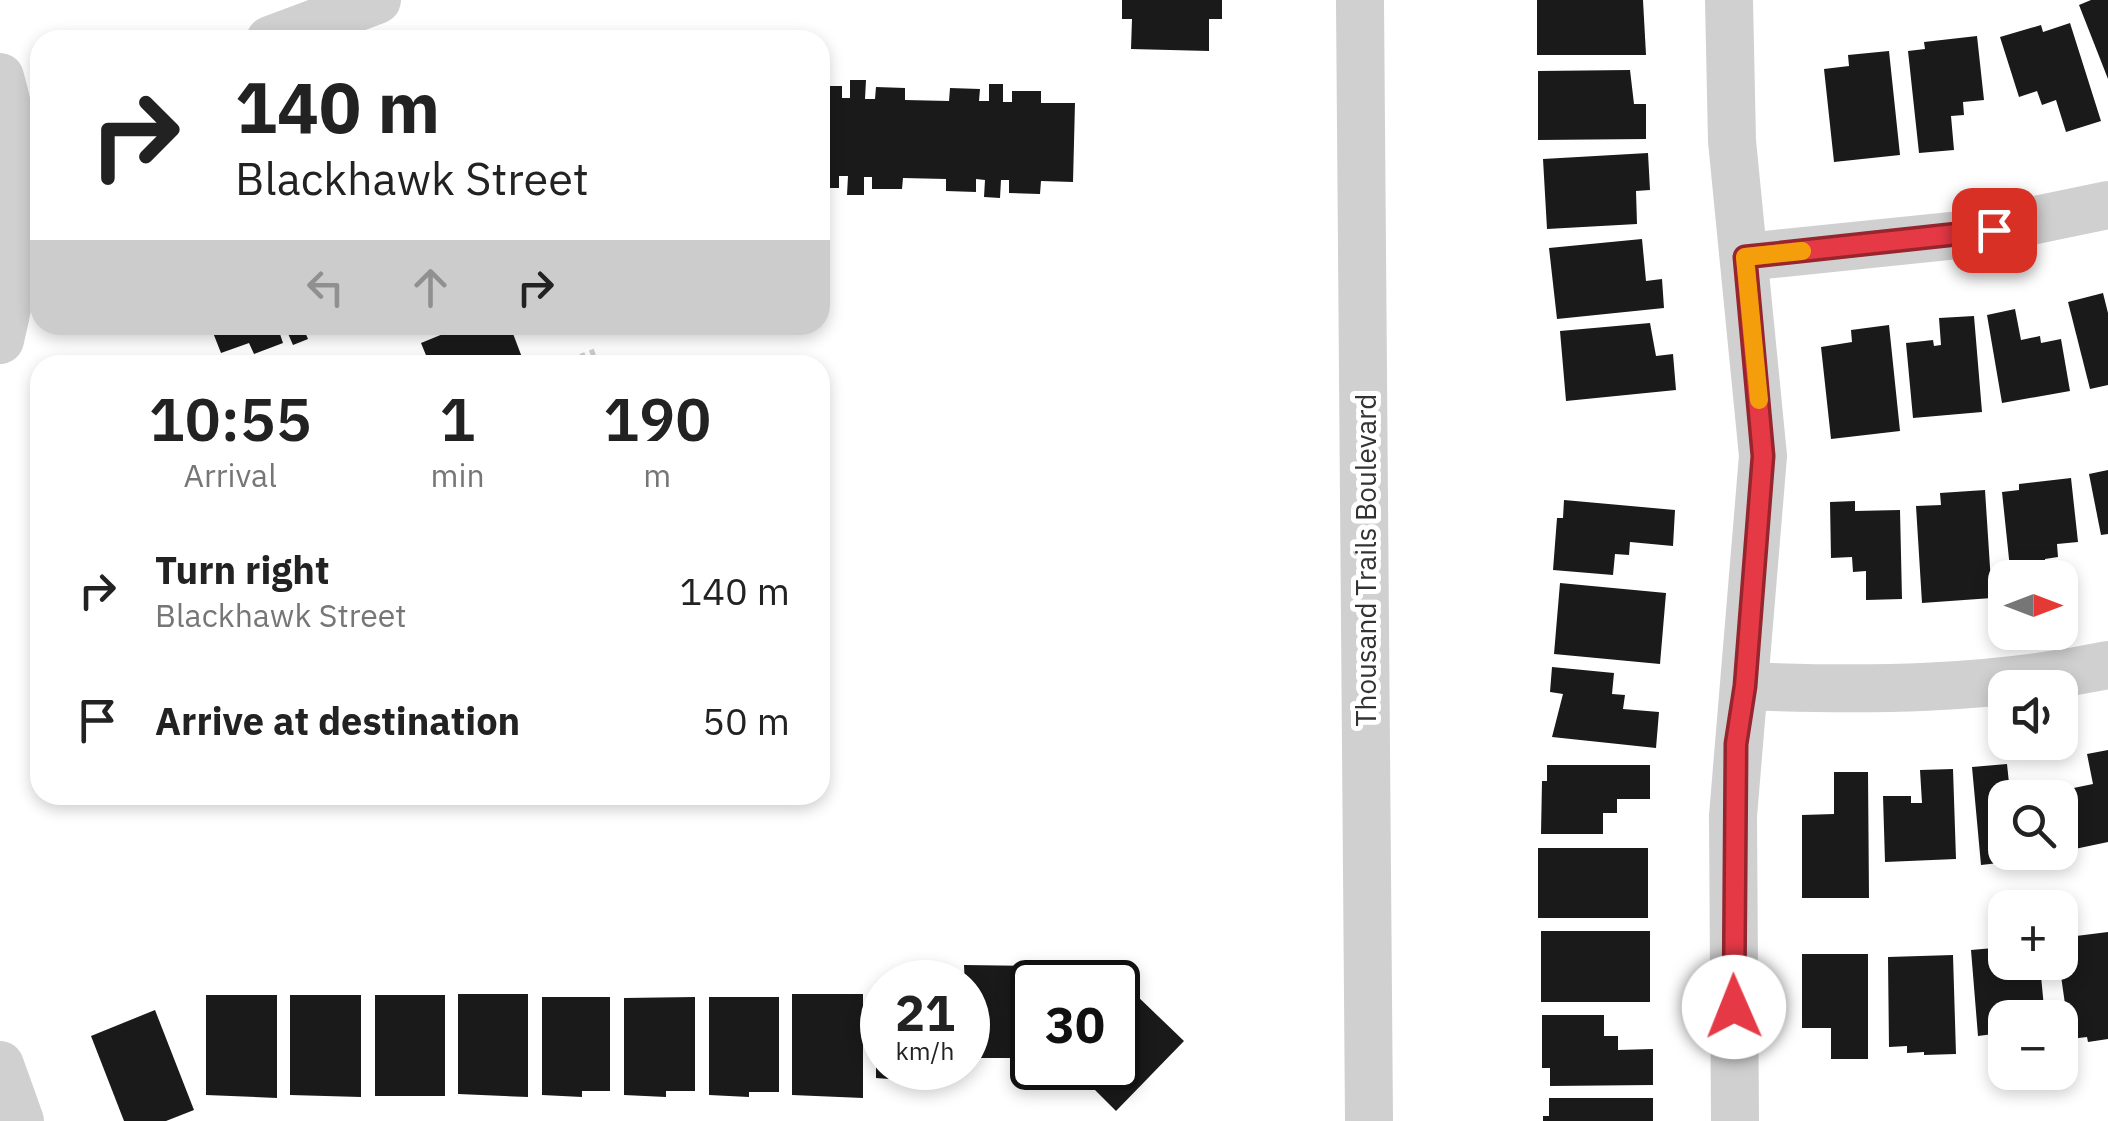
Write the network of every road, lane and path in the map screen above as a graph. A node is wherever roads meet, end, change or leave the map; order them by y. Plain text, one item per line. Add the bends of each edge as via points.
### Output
1 (376, 0) edge
2 (1360, 0) edge
3 (1729, 0) edge
4 (296, 30) edge
5 (0, 77) edge
6 (28, 134) edge
7 (2108, 205) edge
8 (1745, 257) junction
9 (0, 340) edge
10 (599, 350) dead end
11 (586, 355) edge
12 (2108, 665) edge
13 (1745, 686) junction
14 (0, 1065) edge
15 (20, 1121) edge
16 (1369, 1121) edge
17 (1735, 1121) edge

1 - 4 street
2 - 16 street, Thousand Trails Boulevard
3 - 8 street via 1732,141
5 - 6 street
6 - 9 street
7 - 8 street via 1969,234
8 - 13 street via 1763,456
10 - 11 path
12 - 13 street via 1961,687
13 - 17 street via 1733,816
14 - 15 street

